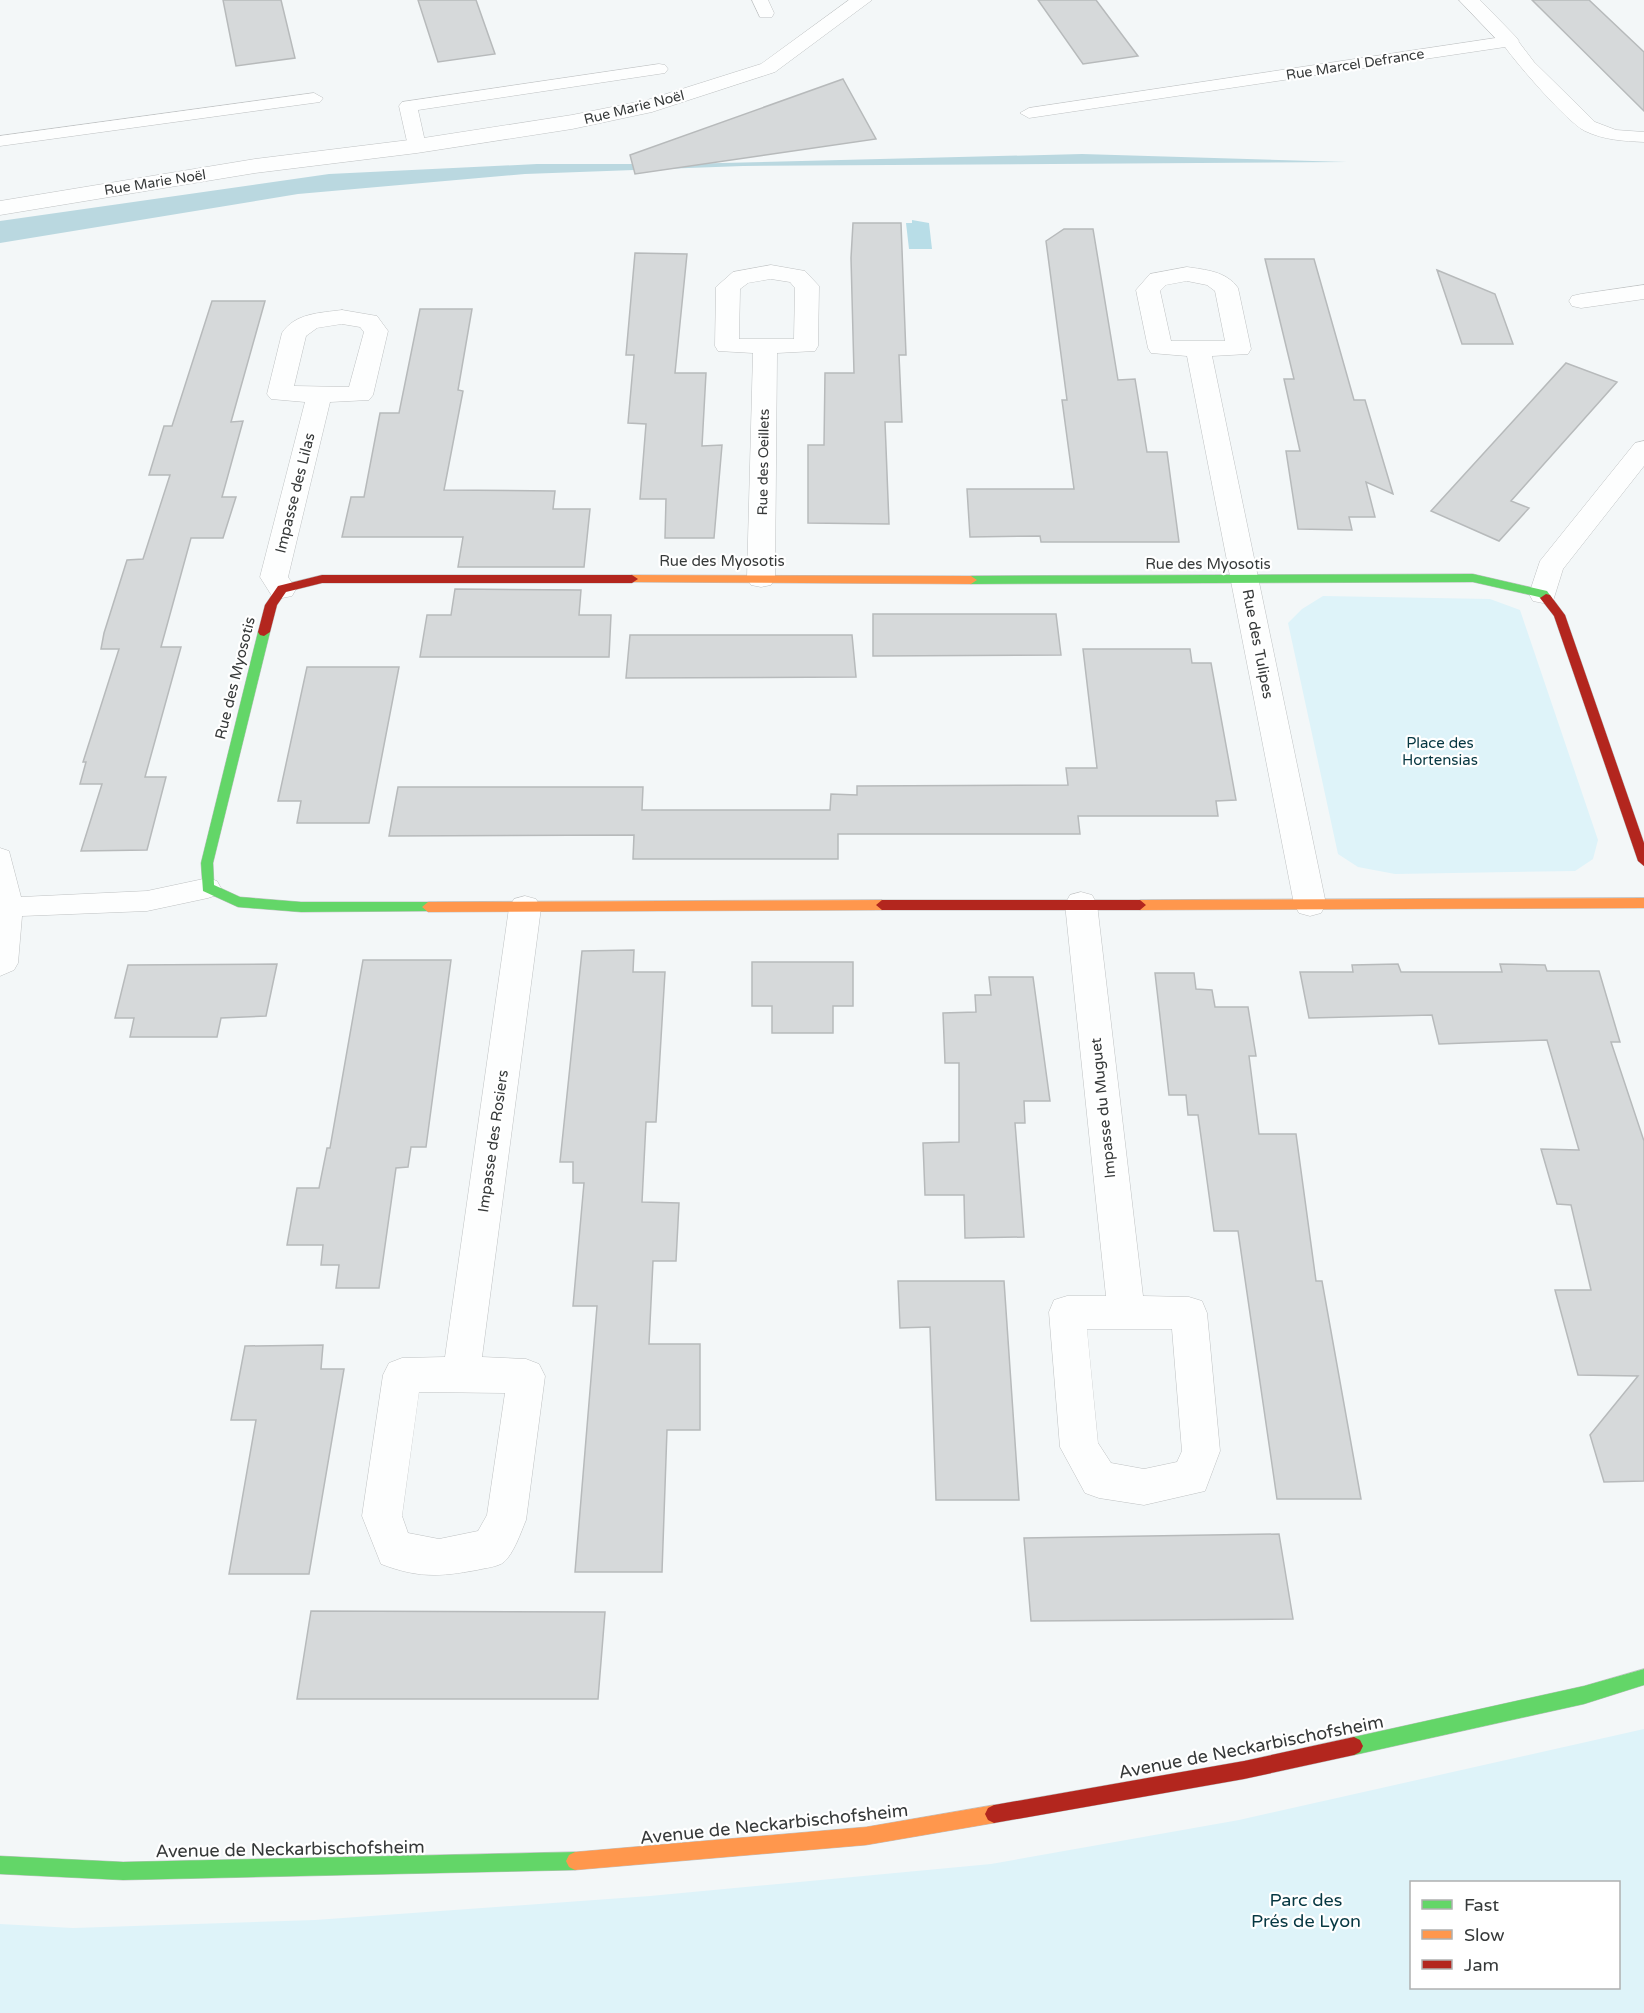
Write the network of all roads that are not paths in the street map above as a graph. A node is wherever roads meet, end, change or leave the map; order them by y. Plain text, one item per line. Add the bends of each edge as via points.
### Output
1 (862, 0) edge
2 (1469, 0) edge
3 (1509, 41) junction
4 (659, 69) dead end
5 (314, 98) dead end
6 (1029, 113) dead end
7 (1644, 137) edge
8 (0, 141) edge
9 (417, 146) junction
10 (0, 208) edge
11 (1644, 292) edge
12 (1581, 301) dead end
13 (765, 347) dead end
14 (1198, 349) dead end
15 (319, 395) dead end
16 (1644, 449) edge
17 (761, 578) junction
18 (1246, 581) junction
19 (282, 589) junction
20 (1543, 594) junction
21 (0, 858) edge
22 (1644, 861) edge
23 (208, 888) junction
24 (1644, 903) edge
25 (1081, 904) junction
26 (1310, 904) junction
27 (10, 907) junction
28 (525, 908) junction
29 (0, 966) edge
30 (1126, 1312) junction
31 (461, 1374) junction
32 (1644, 1677) edge
33 (0, 1865) edge

1 - 9 street, Rue Marie Noël via 797,49 757,71 652,106
2 - 3 street
3 - 6 lane, Rue Marcel Defrance
3 - 7 lane via 1528,66 1589,126 1614,135
4 - 9 lane, Rue Marie Noël via 408,105
5 - 8 lane
9 - 10 street, Rue Marie Noël via 255,166
11 - 12 street
13 - 17 street, Rue des Oeillets
14 - 18 street, Rue des Tulipes
15 - 19 street, Impasse des Lilas via 274,577
16 - 20 street via 1550,567
17 - 18 street, Rue des Myosotis
17 - 19 street, Rue des Myosotis via 333,579
18 - 20 street, Rue des Myosotis via 1473,578
18 - 26 street, Rue des Tulipes
19 - 23 street, Rue des Myosotis via 271,605 265,626 209,852
20 - 22 street via 1559,615
21 - 27 lane
23 - 27 lane via 147,901
23 - 28 street via 238,902 301,908
24 - 26 street
25 - 26 street
25 - 28 street
25 - 30 street, Impasse du Muguet
27 - 29 lane via 5,963
28 - 31 street, Impasse des Rosiers
30 - 30 street via 1067,1312 1079,1447 1099,1480 1144,1487 1191,1478 1201,1451 1190,1313
31 - 31 street via 402,1375 382,1516 395,1550 439,1558 490,1548 506,1520 526,1376
32 - 33 street, Avenue de Neckarbischofsheim via 1584,1695 1244,1770 866,1836 568,1862 123,1871

